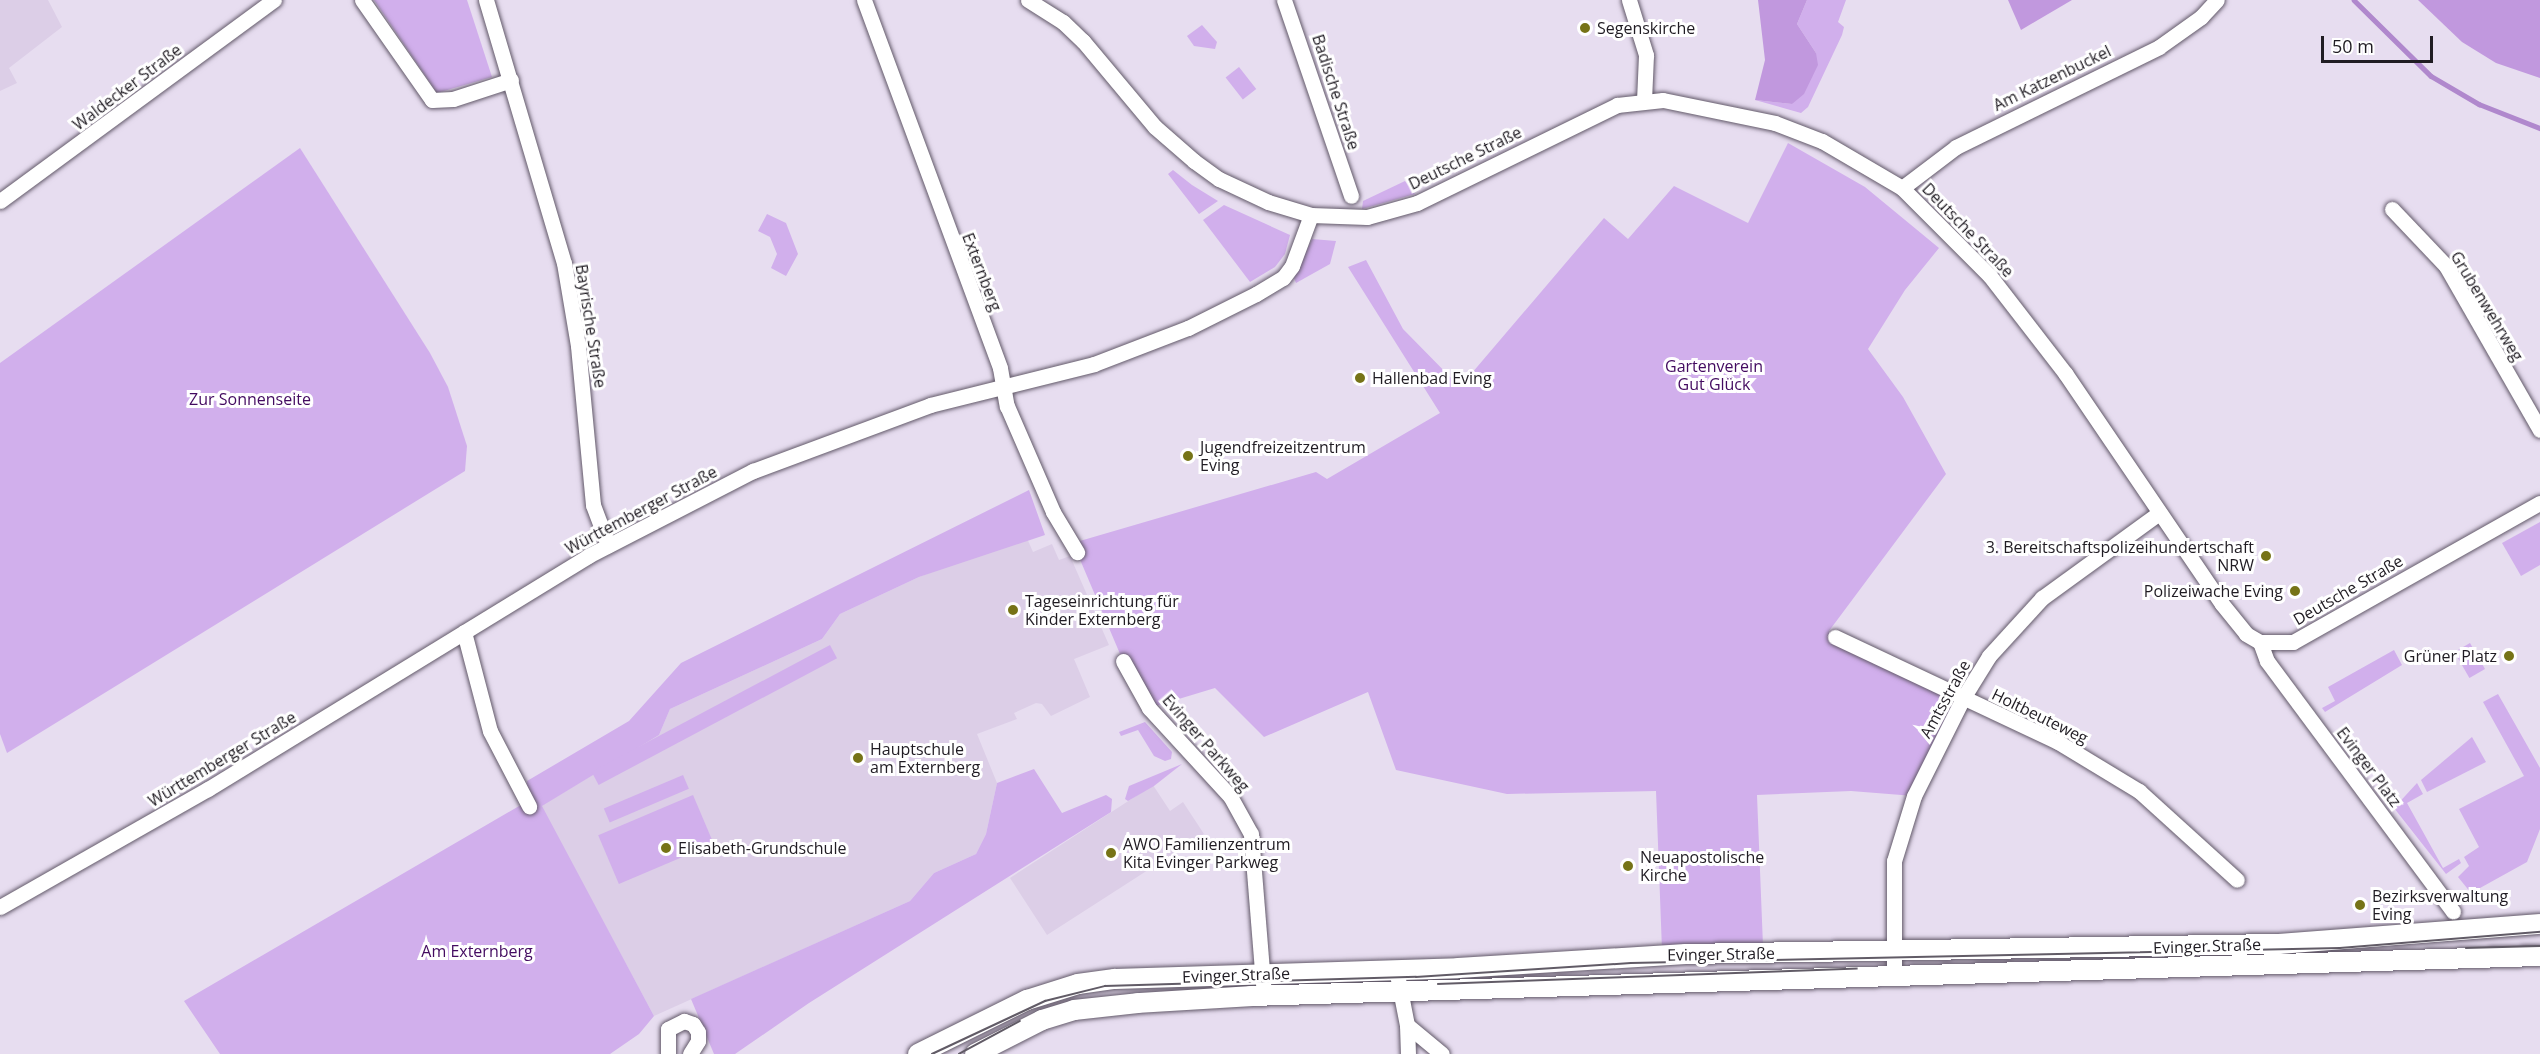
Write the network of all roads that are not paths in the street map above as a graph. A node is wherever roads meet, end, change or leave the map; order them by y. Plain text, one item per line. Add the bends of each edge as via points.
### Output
1 (274, 0) edge
2 (362, 0) edge
3 (486, 0) edge
4 (864, 0) edge
5 (1028, 0) edge
6 (1284, 0) edge
7 (1629, 0) edge
8 (2217, 0) edge
9 (511, 80) junction
10 (1644, 101) junction
11 (1902, 189) junction
12 (1351, 196) dead end
13 (0, 201) edge
14 (2392, 209) dead end
15 (1311, 215) junction
16 (1003, 385) junction
17 (2540, 430) edge
18 (2540, 503) edge
19 (2159, 513) junction
20 (608, 545) junction
21 (1077, 552) dead end
22 (465, 633) junction
23 (1835, 637) dead end
24 (2260, 642) junction
25 (1123, 661) dead end
26 (1964, 699) junction
27 (529, 807) dead end
28 (2237, 880) dead end
29 (0, 908) edge
30 (2453, 911) dead end
31 (2540, 924) edge
32 (1893, 953) junction
33 (2540, 956) edge
34 (1396, 969) junction
35 (1263, 975) junction
36 (1894, 975) junction
37 (1400, 993) junction
38 (1264, 996) junction
39 (1407, 1025) junction
40 (668, 1054) edge
41 (690, 1054) edge
42 (918, 1054) edge
43 (975, 1054) edge
44 (1408, 1054) edge
45 (1442, 1054) edge

1 - 13 street, Waldecker Straße
2 - 9 street via 432,100 453,99
3 - 9 street, Bayrische Straße
4 - 16 street, Externberg
5 - 15 street, Deutsche Straße via 1063,22 1083,41 1155,127 1194,161 1219,179 1268,202
6 - 12 street, Badische Straße
7 - 10 street via 1646,55
8 - 11 street, Am Katzenbuckel via 2201,17 2159,47 1956,147
9 - 20 street, Bayrische Straße via 572,304 593,505
10 - 11 street, Deutsche Straße via 1663,100 1801,132 1843,152
10 - 15 street, Deutsche Straße via 1617,105 1574,123 1388,213 1352,218
11 - 19 street, Deutsche Straße via 1990,276 2030,324
14 - 17 street, Grubenwehrweg via 2446,266
15 - 16 street, Württemberger Straße via 1292,266 1283,278 1257,294 1188,328 1094,364
16 - 20 street, Württemberger Straße via 869,425 753,471
16 - 21 street, Externberg via 1007,406 1053,512
18 - 24 street, Deutsche Straße via 2293,642
19 - 24 street, Deutsche Straße via 2236,624
19 - 26 street, Amtsstraße via 2042,598 1989,656
20 - 22 street, Württemberger Straße
22 - 27 street via 490,731
22 - 29 street, Württemberger Straße via 108,848
23 - 26 street, Holtbeuteweg
24 - 30 street, Evinger Platz via 2267,661
25 - 35 street, Evinger Parkweg via 1149,708 1242,813 1254,854
26 - 28 street, Holtbeuteweg via 2058,742 2139,791
26 - 32 street, Amtsstraße via 1914,796 1894,861
31 - 32 main road, Evinger Straße via 2279,944
32 - 34 main road, Evinger Straße via 1675,955
32 - 36 street, Amtsstraße
33 - 36 main road, Evinger Straße
34 - 35 main road, Evinger Straße
34 - 37 street
35 - 38 street, Evinger Parkweg
35 - 42 main road, Evinger Straße via 1140,977 1078,984 1002,1011
36 - 37 main road, Evinger Straße
37 - 38 main road, Evinger Straße
37 - 39 street
38 - 43 main road, Evinger Straße via 1074,1010 1042,1020
39 - 44 street
39 - 45 street
40 - 41 street via 668,1029 684,1020 698,1032 698,1041

